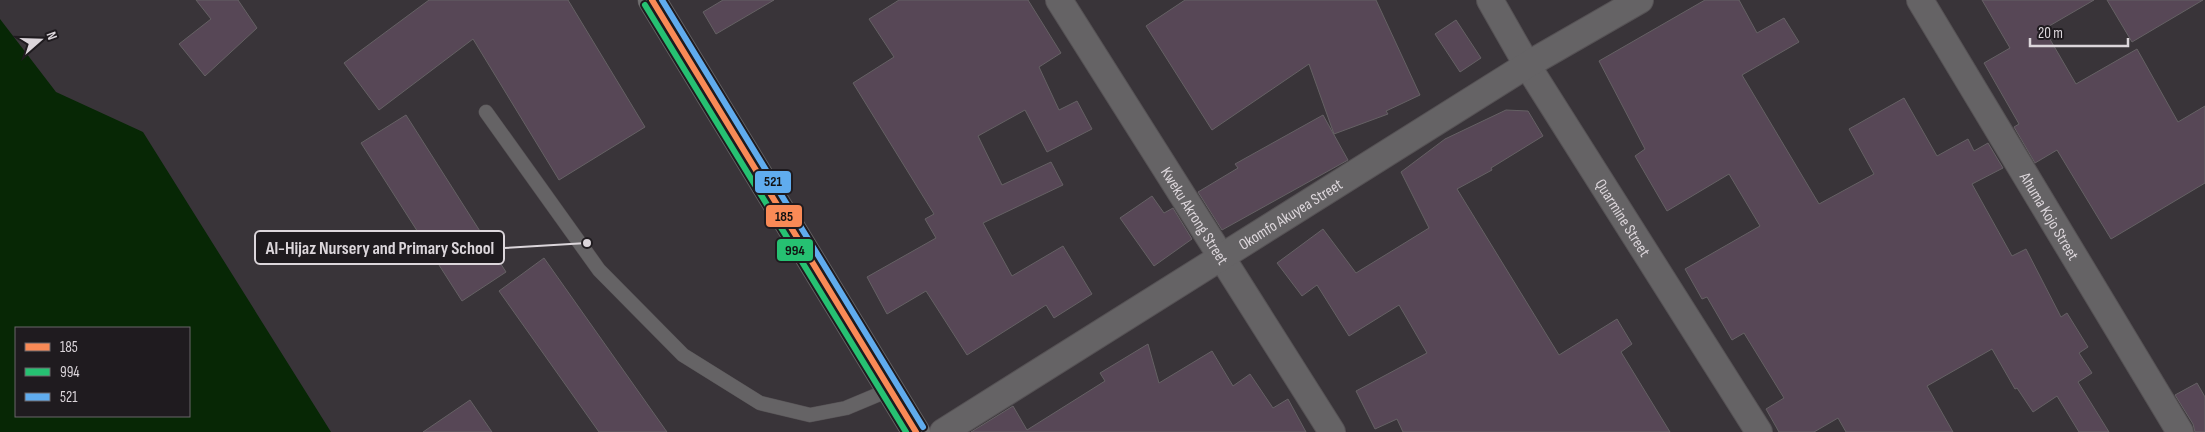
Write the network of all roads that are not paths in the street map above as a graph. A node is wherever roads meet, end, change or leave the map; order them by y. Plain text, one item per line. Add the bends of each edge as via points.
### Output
1 (652, 0) edge
2 (1060, 0) edge
3 (1490, 0) edge
4 (1640, 0) edge
5 (1920, 0) edge
6 (1527, 65) junction
7 (486, 112) dead end
8 (1221, 258) junction
9 (889, 390) junction
10 (916, 432) edge
11 (943, 432) edge
12 (1332, 432) edge
13 (1759, 432) edge
14 (2180, 432) edge

1 - 9 main road
2 - 8 street, Kweku Akrong Street
3 - 6 street, Quarmine Street
4 - 6 street, Okomfo Akuyea Street
5 - 14 street, Ahuma Kojo Street
6 - 8 street, Okomfo Akuyea Street
6 - 13 street, Quarmine Street
7 - 9 lane via 599,270 683,355 760,403 810,415 846,408
8 - 11 street, Okomfo Akuyea Street
8 - 12 street, Kweku Akrong Street
9 - 10 main road

